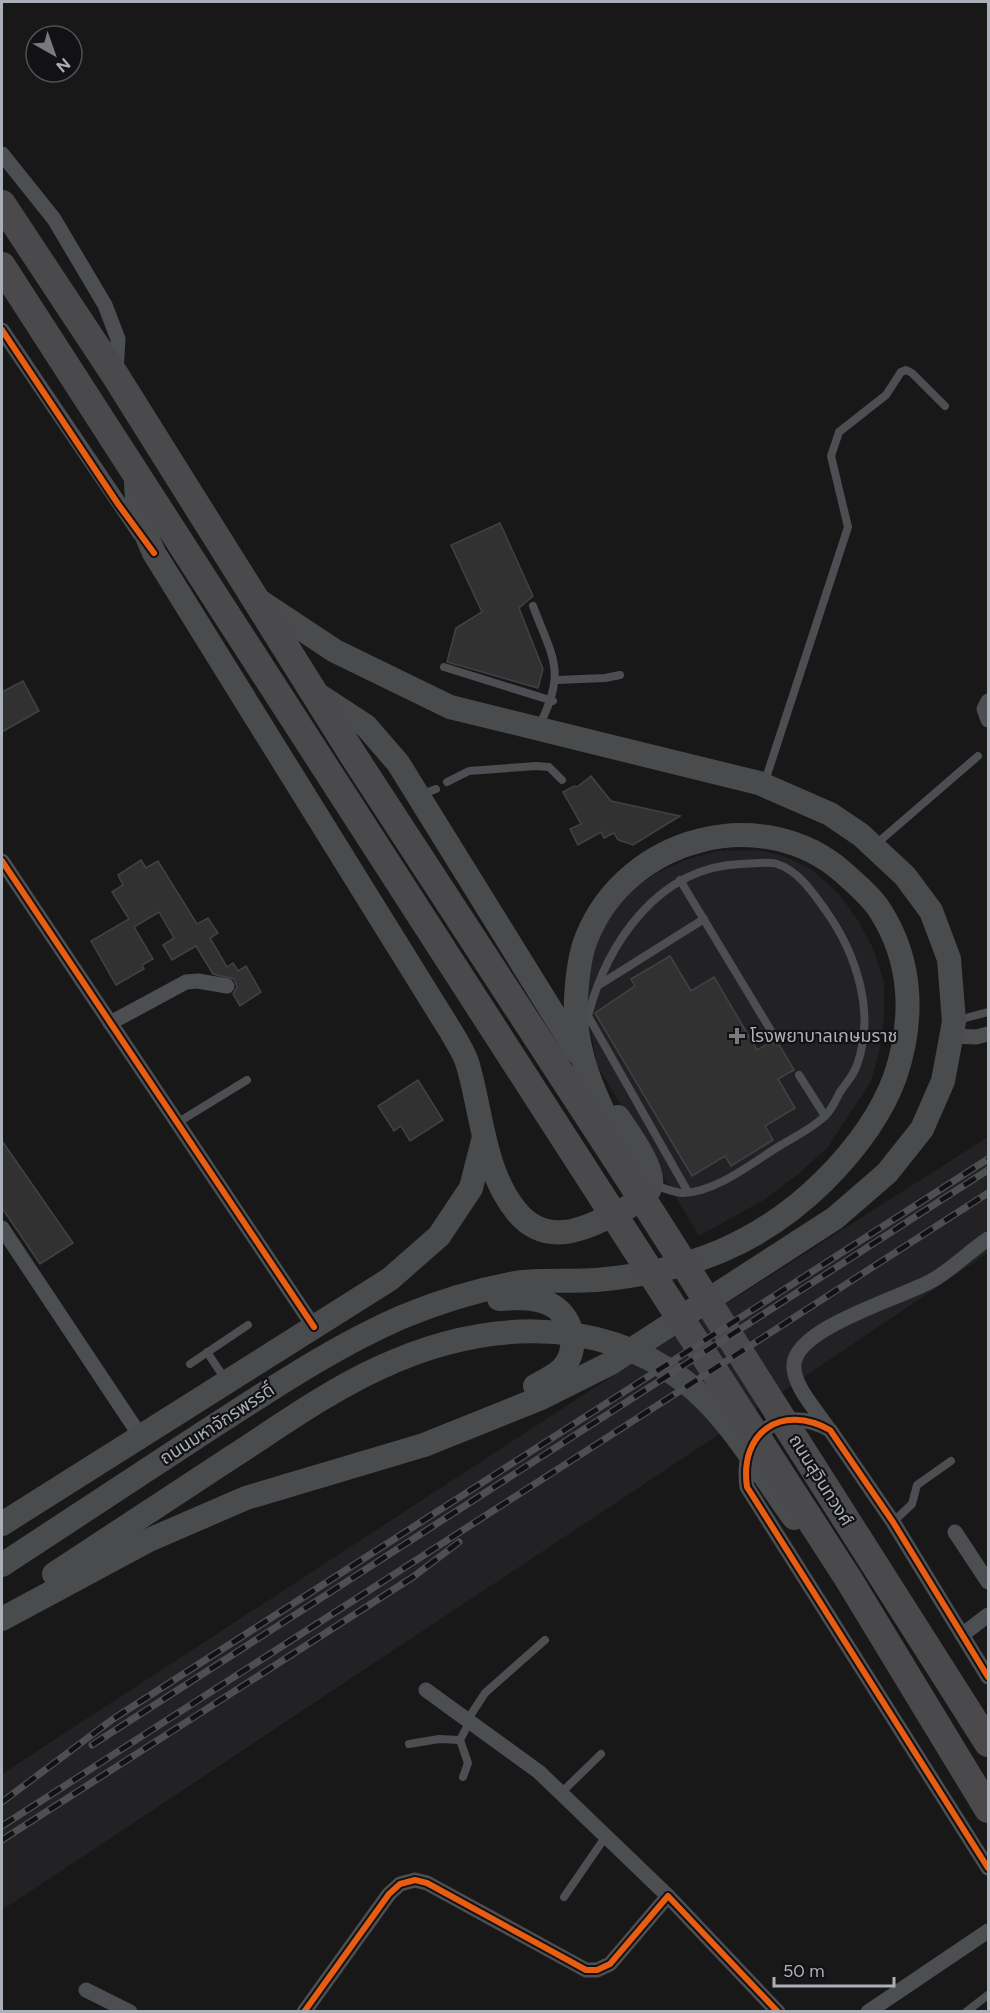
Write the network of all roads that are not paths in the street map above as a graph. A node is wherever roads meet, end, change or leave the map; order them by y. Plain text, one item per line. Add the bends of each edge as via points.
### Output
1 (2, 154) edge
2 (2, 204) edge
3 (2, 266) edge
4 (2, 330) edge
5 (115, 375) junction
6 (945, 406) dead end
7 (136, 477) junction
8 (154, 553) junction
9 (255, 598) junction
10 (533, 606) dead end
11 (444, 667) dead end
12 (620, 675) dead end
13 (557, 680) junction
14 (316, 694) junction
15 (553, 700) junction
16 (988, 701) edge
17 (988, 720) edge
18 (537, 730) junction
19 (978, 756) dead end
20 (562, 780) dead end
21 (447, 782) dead end
22 (764, 785) junction
23 (874, 846) junction
24 (2, 861) edge
25 (680, 880) junction
26 (704, 919) junction
27 (598, 985) junction
28 (227, 987) dead end
29 (988, 1012) edge
30 (110, 1023) junction
31 (952, 1029) junction
32 (988, 1034) edge
33 (779, 1040) dead end
34 (799, 1075) dead end
35 (247, 1080) dead end
36 (825, 1116) junction
37 (177, 1123) junction
38 (484, 1137) junction
39 (651, 1184) junction
40 (688, 1192) junction
41 (654, 1217) junction
42 (2, 1228) edge
43 (988, 1239) edge
44 (444, 1302) junction
45 (248, 1325) dead end
46 (314, 1327) junction
47 (207, 1352) junction
48 (190, 1364) dead end
49 (227, 1382) junction
50 (830, 1430) junction
51 (141, 1437) junction
52 (424, 1445) junction
53 (951, 1461) dead end
54 (3, 1521) edge
55 (893, 1522) junction
56 (955, 1532) dead end
57 (2, 1565) edge
58 (849, 1580) junction
59 (988, 1582) edge
60 (2, 1609) edge
61 (988, 1615) edge
62 (2, 1619) edge
63 (962, 1635) junction
64 (545, 1640) dead end
65 (986, 1668) edge
66 (426, 1690) dead end
67 (469, 1720) junction
68 (460, 1740) junction
69 (988, 1743) edge
70 (410, 1744) dead end
71 (602, 1754) dead end
72 (463, 1777) dead end
73 (562, 1792) junction
74 (988, 1809) edge
75 (606, 1836) junction
76 (988, 1868) edge
77 (668, 1896) junction
78 (564, 1897) dead end
79 (988, 1931) edge
80 (86, 1990) dead end
81 (988, 1995) edge
82 (130, 2012) edge
83 (304, 2012) edge
84 (778, 2012) edge
85 (868, 2012) edge
86 (966, 2012) edge

1 - 5 street via 54,219 105,305 118,339
2 - 5 highway, ถนนสุวินทวงศ์
3 - 7 highway
4 - 8 street
5 - 9 highway, ถนนสุวินทวงศ์
6 - 22 lane via 906,370 886,395 839,432 831,456 848,526
7 - 8 main road via 139,520
7 - 58 highway
8 - 38 main road via 450,1029 466,1061
9 - 14 highway, ถนนสุวินทวงศ์
9 - 18 main road via 335,651 389,680 450,707
10 - 13 lane
11 - 15 lane
12 - 13 lane
13 - 15 lane
14 - 39 main road via 366,726 427,792 639,1149
14 - 41 highway, ถนนสุวินทวงศ์
15 - 18 lane
16 - 17 street via 984,709
18 - 22 main road
19 - 23 lane
20 - 21 lane via 549,767 536,766 469,771
22 - 23 main road via 830,814
23 - 31 main road via 905,876 932,911 949,959
24 - 30 street
25 - 26 lane
25 - 27 lane via 642,910 618,943
25 - 36 lane via 732,864 777,864 793,872 838,928 862,991 864,1034 857,1067
26 - 27 lane
26 - 33 lane
27 - 40 lane via 588,1016
28 - 30 street via 186,982
29 - 31 lane
30 - 37 street
31 - 32 street via 976,1037
31 - 52 main road via 943,1081 922,1129 887,1173 835,1218 611,1363 541,1398
34 - 36 lane
35 - 37 lane
36 - 40 lane via 729,1176
37 - 46 street
38 - 39 main road via 508,1199 533,1228 554,1233 582,1231 638,1202
38 - 46 main road via 471,1188 439,1236 390,1279
39 - 40 lane
41 - 44 main road via 584,1069 576,1002 587,937 618,889 639,868 688,844 728,835 760,834 788,842 833,863 878,907 901,953 909,1008 905,1040 885,1102 867,1133 839,1166 783,1217 749,1240 654,1271 597,1280 518,1283
41 - 69 highway, ถนนสุวินทวงศ์
42 - 51 street
43 - 50 street via 934,1280 843,1320 797,1353 796,1379
44 - 52 main road via 523,1298 545,1302 566,1318 573,1343 563,1368 552,1377
44 - 57 main road, ถนนมหาจักรพรรดิ์ via 357,1339 289,1377
45 - 47 lane
46 - 49 main road
47 - 48 lane
47 - 49 lane
49 - 51 main road
50 - 55 street
50 - 76 street via 798,1418 766,1429 754,1440 747,1455 747,1487
51 - 54 main road
52 - 62 main road via 246,1498 149,1540
53 - 55 lane via 917,1485 912,1504
55 - 63 street
56 - 59 street
58 - 60 main road via 816,1547 712,1406 685,1381 657,1362 591,1336 560,1331 495,1333 417,1351 337,1390
58 - 74 highway
61 - 63 street
63 - 65 street
64 - 67 lane via 485,1693
66 - 67 street
67 - 68 lane
67 - 73 street
68 - 70 lane
68 - 72 lane via 468,1763
71 - 73 lane
73 - 75 street
75 - 77 street
75 - 78 lane
77 - 83 street via 610,1964 586,1970 444,1890 415,1880 400,1884
77 - 84 street
79 - 85 street
80 - 82 street
81 - 86 lane

